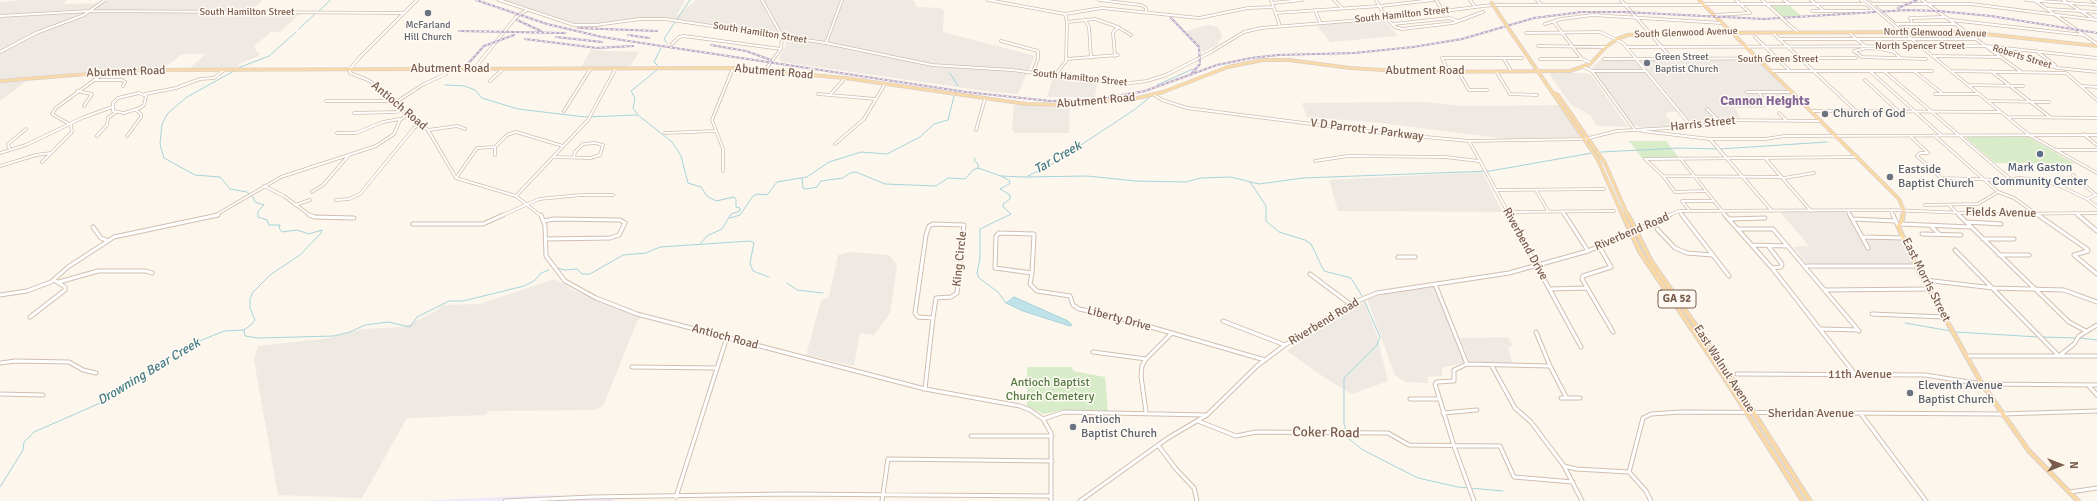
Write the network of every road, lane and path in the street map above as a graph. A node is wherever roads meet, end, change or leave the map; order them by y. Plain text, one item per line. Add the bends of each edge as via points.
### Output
1 (105, 0) edge
2 (417, 0) edge
3 (499, 0) edge
4 (762, 0) edge
5 (842, 0) edge
6 (988, 0) edge
7 (1099, 0) edge
8 (1302, 0) edge
9 (1334, 0) edge
10 (1376, 0) edge
11 (1433, 0) edge
12 (1436, 0) edge
13 (1470, 0) edge
14 (1537, 0) edge
15 (1621, 0) edge
16 (1699, 0) edge
17 (1736, 0) edge
18 (1762, 0) edge
19 (1784, 0) edge
20 (1788, 0) edge
21 (1811, 0) edge
22 (1861, 0) edge
23 (1865, 0) edge
24 (1922, 0) edge
25 (2026, 0) edge
26 (2063, 0) edge
27 (2092, 0) edge
28 (1272, 1) edge
29 (1490, 1) edge
30 (1926, 1) edge
31 (2035, 1) edge
32 (1740, 4) junction
33 (1767, 4) junction
34 (1790, 4) junction
35 (1816, 4) junction
36 (1866, 4) junction
37 (1872, 4) junction
38 (1928, 4) junction
39 (2097, 4) edge
40 (1541, 5) junction
41 (1626, 5) junction
42 (1704, 5) junction
43 (2071, 5) junction
44 (1380, 6) junction
45 (1273, 7) junction
46 (1475, 7) junction
47 (1342, 8) junction
48 (2047, 9) junction
49 (527, 10) junction
50 (1315, 10) junction
51 (90, 11) junction
52 (1443, 11) junction
53 (1812, 11) dead end
54 (1824, 11) junction
55 (1146, 12) junction
56 (1483, 12) dead end
57 (2083, 12) junction
58 (2097, 12) edge
59 (404, 13) junction
60 (1276, 13) junction
61 (1065, 14) junction
62 (1715, 15) junction
63 (2055, 15) junction
64 (0, 16) edge
65 (1635, 17) junction
66 (1947, 17) junction
67 (1386, 18) junction
68 (1085, 20) junction
69 (1951, 20) junction
70 (2096, 20) edge
71 (1458, 21) junction
72 (1067, 22) junction
73 (1320, 22) junction
74 (1554, 22) junction
75 (1722, 22) junction
76 (1392, 24) junction
77 (1545, 24) dead end
78 (1895, 24) junction
79 (1913, 24) junction
80 (1956, 24) junction
81 (1280, 26) junction
82 (1118, 27) junction
83 (1901, 31) junction
84 (1913, 31) junction
85 (1526, 32) dead end
86 (1561, 32) junction
87 (1731, 32) junction
88 (1772, 32) junction
89 (1797, 32) junction
90 (1848, 32) junction
91 (1966, 32) junction
92 (1649, 33) junction
93 (1131, 35) dead end
94 (2084, 35) junction
95 (782, 36) junction
96 (1755, 37) dead end
97 (1617, 39) junction
98 (1779, 39) junction
99 (1856, 39) junction
100 (1912, 39) junction
101 (1977, 39) junction
102 (1000, 41) dead end
103 (826, 43) junction
104 (672, 44) dead end
105 (2097, 45) edge
106 (1538, 46) dead end
107 (1572, 46) junction
108 (1921, 46) junction
109 (1986, 46) junction
110 (1606, 47) junction
111 (1627, 47) junction
112 (1661, 47) junction
113 (1746, 47) junction
114 (1765, 47) junction
115 (1787, 47) junction
116 (1866, 47) junction
117 (781, 49) junction
118 (2036, 51) junction
119 (0, 52) edge
120 (1115, 56) junction
121 (1118, 56) dead end
122 (1933, 56) junction
123 (1899, 57) junction
124 (2001, 57) junction
125 (1092, 58) junction
126 (1504, 58) junction
127 (1522, 58) dead end
128 (1856, 58) dead end
129 (2097, 58) edge
130 (1066, 59) junction
131 (1540, 59) dead end
132 (1582, 59) junction
133 (1604, 59) dead end
134 (1636, 59) junction
135 (1672, 59) junction
136 (1759, 59) junction
137 (1778, 59) junction
138 (1801, 59) junction
139 (1926, 59) dead end
140 (1592, 63) junction
141 (1584, 67) junction
142 (591, 68) junction
143 (616, 68) junction
144 (733, 68) junction
145 (2058, 68) junction
146 (350, 69) junction
147 (449, 69) junction
148 (474, 69) junction
149 (503, 69) junction
150 (224, 70) junction
151 (765, 70) junction
152 (106, 71) junction
153 (1448, 71) junction
154 (1458, 71) junction
155 (1496, 71) junction
156 (1511, 71) junction
157 (1539, 71) junction
158 (1592, 71) junction
159 (1645, 71) junction
160 (1771, 71) junction
161 (1790, 71) junction
162 (1813, 71) junction
163 (1869, 71) junction
164 (1884, 71) junction
165 (1914, 71) junction
166 (1932, 71) dead end
167 (1950, 71) junction
168 (1991, 71) junction
169 (2020, 71) junction
170 (1033, 72) junction
171 (2066, 72) junction
172 (2097, 72) edge
173 (1055, 76) junction
174 (845, 78) junction
175 (94, 80) junction
176 (1865, 80) dead end
177 (0, 81) edge
178 (490, 81) dead end
179 (885, 84) junction
180 (1968, 85) junction
181 (123, 86) dead end
182 (2011, 86) junction
183 (2023, 86) dead end
184 (2082, 86) junction
185 (2097, 87) edge
186 (1487, 90) dead end
187 (77, 91) junction
188 (1747, 92) dead end
189 (1759, 92) junction
190 (1792, 92) junction
191 (145, 94) junction
192 (818, 94) dead end
193 (1153, 94) junction
194 (1935, 94) dead end
195 (1943, 94) junction
196 (1979, 94) junction
197 (830, 95) junction
198 (1538, 95) dead end
199 (1762, 98) dead end
200 (876, 99) junction
201 (985, 99) junction
202 (1986, 100) junction
203 (2097, 100) edge
204 (326, 101) dead end
205 (391, 101) junction
206 (2030, 101) junction
207 (2049, 102) dead end
208 (394, 104) junction
209 (84, 106) dead end
210 (112, 107) junction
211 (1707, 108) dead end
212 (136, 110) junction
213 (401, 110) junction
214 (564, 111) dead end
215 (1811, 111) junction
216 (1856, 111) junction
217 (1899, 111) junction
218 (1915, 111) junction
219 (116, 112) junction
220 (354, 112) dead end
221 (1933, 112) junction
222 (2000, 112) junction
223 (1779, 113) dead end
224 (407, 115) junction
225 (2007, 117) junction
226 (2051, 118) junction
227 (2097, 118) edge
228 (401, 119) junction
229 (1718, 120) junction
230 (1786, 120) junction
231 (1821, 121) junction
232 (69, 124) junction
233 (420, 124) junction
234 (1692, 127) junction
235 (26, 129) dead end
236 (465, 129) dead end
237 (428, 130) junction
238 (976, 130) dead end
239 (1634, 130) junction
240 (716, 131) junction
241 (337, 133) dead end
242 (665, 133) dead end
243 (2083, 134) junction
244 (1910, 135) junction
245 (1934, 135) junction
246 (1941, 135) junction
247 (1959, 135) junction
248 (2030, 135) junction
249 (2097, 135) edge
250 (97, 136) dead end
251 (127, 136) dead end
252 (1836, 136) junction
253 (1587, 139) junction
254 (1710, 139) junction
255 (1469, 141) junction
256 (835, 144) dead end
257 (2097, 145) edge
258 (563, 146) junction
259 (495, 147) junction
260 (10, 150) junction
261 (2055, 150) junction
262 (2097, 150) edge
263 (51, 152) junction
264 (0, 153) edge
265 (349, 155) junction
266 (495, 155) dead end
267 (553, 156) junction
268 (574, 157) junction
269 (1680, 158) junction
270 (1728, 158) junction
271 (1765, 158) junction
272 (1858, 158) junction
273 (1315, 161) dead end
274 (1479, 161) junction
275 (42, 162) dead end
276 (0, 166) edge
277 (723, 171) dead end
278 (1814, 173) dead end
279 (2097, 173) edge
280 (2073, 175) dead end
281 (1663, 176) junction
282 (1695, 177) junction
283 (1783, 177) junction
284 (456, 178) junction
285 (1744, 178) junction
286 (2010, 178) junction
287 (1983, 179) junction
288 (2079, 183) junction
289 (2058, 185) junction
290 (264, 186) junction
291 (1604, 189) dead end
292 (1495, 190) junction
293 (1536, 190) junction
294 (312, 192) dead end
295 (1706, 192) junction
296 (1998, 192) junction
297 (613, 195) dead end
298 (516, 196) junction
299 (310, 200) dead end
300 (336, 200) dead end
301 (2087, 200) junction
302 (1713, 201) junction
303 (527, 203) junction
304 (1925, 205) dead end
305 (1948, 205) junction
306 (295, 206) junction
307 (2097, 207) edge
308 (1614, 210) dead end
309 (1722, 210) junction
310 (1891, 210) junction
311 (1563, 211) junction
312 (1689, 211) junction
313 (1772, 211) junction
314 (1811, 211) junction
315 (1848, 211) junction
316 (1904, 211) junction
317 (1507, 212) junction
318 (1548, 212) junction
319 (1679, 212) junction
320 (1956, 212) junction
321 (2036, 213) junction
322 (2075, 213) junction
323 (2097, 213) edge
324 (354, 218) dead end
325 (1765, 218) dead end
326 (1729, 219) junction
327 (1853, 219) junction
328 (1895, 220) junction
329 (544, 221) junction
330 (1965, 222) junction
331 (414, 224) dead end
332 (2001, 224) dead end
333 (1900, 225) junction
334 (1931, 226) junction
335 (93, 227) dead end
336 (1970, 227) junction
337 (1634, 229) junction
338 (1657, 229) dead end
339 (1738, 229) junction
340 (2097, 230) edge
341 (1629, 232) junction
342 (1922, 234) dead end
343 (1938, 234) junction
344 (1961, 235) dead end
345 (1862, 237) junction
346 (1904, 238) junction
347 (546, 239) junction
348 (1983, 239) junction
349 (107, 240) junction
350 (2014, 240) dead end
351 (1752, 245) junction
352 (1599, 246) junction
353 (1768, 246) junction
354 (1789, 246) junction
355 (1868, 248) dead end
356 (1955, 250) dead end
357 (1588, 251) junction
358 (1712, 255) junction
359 (1999, 255) junction
360 (2029, 255) dead end
361 (1398, 257) dead end
362 (1415, 257) dead end
363 (1536, 265) junction
364 (1806, 266) junction
365 (1916, 266) junction
366 (1772, 268) junction
367 (152, 273) dead end
368 (1032, 273) junction
369 (1310, 274) dead end
370 (2097, 274) edge
371 (1729, 276) dead end
372 (54, 280) junction
373 (1925, 280) junction
374 (59, 282) junction
375 (1435, 284) junction
376 (1587, 288) junction
377 (1993, 288) junction
378 (1550, 289) junction
379 (1929, 289) junction
380 (1826, 290) junction
381 (2033, 290) junction
382 (0, 296) edge
383 (2097, 302) edge
384 (1350, 304) junction
385 (1872, 314) dead end
386 (30, 316) dead end
387 (1944, 317) junction
388 (933, 318) junction
389 (1223, 321) dead end
390 (2097, 325) edge
391 (1820, 329) junction
392 (2086, 331) junction
393 (1536, 332) dead end
394 (1612, 332) dead end
395 (1171, 334) junction
396 (1696, 335) junction
397 (1702, 335) junction
398 (727, 338) junction
399 (1286, 345) junction
400 (1581, 347) dead end
401 (1094, 352) dead end
402 (1967, 356) junction
403 (2059, 356) junction
404 (2097, 356) edge
405 (1146, 359) junction
406 (1265, 360) junction
407 (0, 364) edge
408 (1467, 364) junction
409 (1492, 366) junction
410 (1550, 366) junction
411 (632, 367) dead end
412 (716, 368) junction
413 (96, 373) dead end
414 (1737, 374) dead end
415 (1855, 374) junction
416 (1982, 384) junction
417 (2088, 385) junction
418 (2097, 385) edge
419 (924, 389) junction
420 (0, 394) edge
421 (43, 395) dead end
422 (2097, 395) edge
423 (1566, 397) junction
424 (1560, 398) dead end
425 (1580, 398) dead end
426 (1410, 399) dead end
427 (1439, 399) junction
428 (1477, 410) dead end
429 (2097, 411) edge
430 (1146, 412) junction
431 (1443, 412) junction
432 (1747, 413) junction
433 (1754, 413) junction
434 (1861, 414) junction
435 (2002, 414) junction
436 (1207, 415) junction
437 (1043, 419) junction
438 (1198, 421) junction
439 (972, 436) dead end
440 (1052, 436) junction
441 (1158, 445) junction
442 (1454, 446) junction
443 (1052, 461) junction
444 (1564, 466) junction
445 (1629, 472) junction
446 (1573, 482) junction
447 (2097, 488) edge
448 (2069, 492) junction
449 (883, 494) junction
450 (676, 496) junction
451 (1051, 496) junction
452 (506, 501) edge
453 (882, 501) edge
454 (1051, 501) edge
455 (1080, 501) edge
456 (1197, 501) edge
457 (1474, 501) edge
458 (1582, 501) edge
459 (1651, 501) edge
460 (1803, 501) edge
461 (1810, 501) edge
462 (1926, 501) edge
463 (2078, 501) edge

1 - 51 street
2 - 59 street
3 - 49 street, South Hamilton Street
4 - 95 street
5 - 103 street
6 - 61 street
7 - 55 street via 1141,5 1146,8
8 - 28 street
9 - 47 street
10 - 44 street
11 - 44 street
12 - 52 street
13 - 46 street
14 - 40 street
15 - 41 street
16 - 42 main road
17 - 32 street
18 - 33 street
19 - 34 street
20 - 34 street
21 - 35 street
22 - 36 street
23 - 37 street
23 - 83 street, bridge
24 - 30 street
25 - 31 street
26 - 43 street
27 - 39 street
28 - 45 street
29 - 157 main road, East Walnut Avenue / GA 52, bridge
30 - 38 street
31 - 43 street
31 - 48 street
32 - 33 street, South Hamilton Street
32 - 42 street, South Hamilton Street
32 - 62 street via 1750,14
33 - 34 street, South Hamilton Street
33 - 89 street, bridge
34 - 35 street, South Hamilton Street
35 - 36 street, South Hamilton Street
35 - 54 street
36 - 37 street, South Hamilton Street
36 - 54 street via 1874,11
37 - 38 street, South Hamilton Street
37 - 78 street
38 - 63 street, South Hamilton Street via 1971,4
38 - 66 street
39 - 43 street
40 - 41 street, South Hamilton Street
40 - 46 street, South Hamilton Street
41 - 42 street, South Hamilton Street
41 - 65 street
42 - 62 main road
43 - 57 street
44 - 47 street
44 - 67 street
45 - 55 street via 1248,8 1199,18
45 - 60 street
46 - 52 street, South Hamilton Street
47 - 50 street
48 - 57 street
48 - 63 street
49 - 95 street, South Hamilton Street via 574,24 596,25 640,19 666,19
49 - 148 street via 515,19
50 - 60 street
50 - 73 street
51 - 59 street, South Hamilton Street
51 - 64 street, South Hamilton Street
51 - 119 street via 36,33
52 - 67 street, South Hamilton Street
53 - 54 street
55 - 61 street via 1102,8
56 - 71 street
57 - 58 street
57 - 70 street
59 - 146 street
60 - 81 street
61 - 72 street
62 - 75 main road
63 - 70 street, South Hamilton Street
63 - 94 street
65 - 74 street via 1579,16
65 - 75 street
65 - 92 street
66 - 69 street
66 - 79 street via 1910,18
67 - 73 street, South Hamilton Street
67 - 76 street
68 - 72 street
68 - 82 street via 1100,20
68 - 125 street via 1089,27
69 - 80 street
69 - 94 street
71 - 76 street via 1450,18
71 - 76 street via 1402,29
72 - 130 street
73 - 81 street, South Hamilton Street
74 - 77 street
74 - 86 street
75 - 87 main road
78 - 79 street
78 - 84 street
79 - 80 street
80 - 91 street
81 - 173 street, South Hamilton Street via 1244,32 1192,63 1147,81 1120,84
82 - 93 street
82 - 120 street via 1113,33
83 - 84 main road, North Glenwood Avenue
83 - 90 main road, North Glenwood Avenue
83 - 100 street
84 - 91 main road, North Glenwood Avenue
85 - 86 street
86 - 97 street via 1600,32
86 - 107 street
87 - 88 main road, South Glenwood Avenue
87 - 92 main road, South Glenwood Avenue
87 - 113 main road
88 - 89 main road, South Glenwood Avenue
88 - 98 street
89 - 90 main road, North Glenwood Avenue
90 - 99 street
91 - 101 street
91 - 105 main road, North Glenwood Avenue
92 - 97 main road, South Glenwood Avenue
92 - 112 street
94 - 105 street
95 - 103 street, South Hamilton Street
95 - 117 street
96 - 114 street
97 - 110 main road, South Glenwood Avenue
97 - 111 street
98 - 99 street
98 - 115 street
99 - 100 street
99 - 116 street
100 - 101 street
100 - 108 street
101 - 109 street
102 - 170 street via 1038,51
103 - 170 street, South Hamilton Street via 932,65
104 - 117 street via 684,36
106 - 107 street
107 - 110 street
107 - 132 street
108 - 109 street, North Spencer Street
108 - 116 street, North Spencer Street
108 - 122 street
109 - 118 street, North Spencer Street
109 - 124 street
109 - 145 street, Roberts Street
110 - 140 main road, South Glenwood Avenue
111 - 112 street, North Spencer Street
111 - 134 street
112 - 113 street, North Spencer Street
112 - 135 street
113 - 114 street, North Spencer Street
113 - 136 main road
114 - 115 street, North Spencer Street
114 - 137 street
115 - 116 street, North Spencer Street
115 - 138 street
116 - 123 street via 1890,51
116 - 123 street via 1854,50 1862,57
117 - 151 street
118 - 129 street, North Spencer Street
118 - 145 street
120 - 121 street
120 - 125 street
122 - 124 street
122 - 167 street
123 - 139 street
124 - 169 street
125 - 130 street
126 - 127 street
126 - 153 street via 1442,58
126 - 156 street
128 - 138 street, South Green Street
130 - 173 street
131 - 132 street
132 - 140 street
133 - 134 street, South Green Street
134 - 135 street, South Green Street
134 - 159 street
135 - 136 street, South Green Street
136 - 137 street, South Green Street
136 - 160 main road
137 - 138 street, South Green Street
137 - 161 street
138 - 162 street
140 - 141 main road, South Glenwood Avenue
141 - 157 main road, South Glenwood Avenue via 1567,71
141 - 158 street
142 - 143 main road, Abutment Road
142 - 149 main road, Abutment Road
142 - 214 street
143 - 144 main road, Abutment Road
143 - 258 street via 588,120
144 - 151 main road, Abutment Road
144 - 240 street via 712,120
145 - 171 street
145 - 172 street
146 - 147 main road, Abutment Road
146 - 150 main road, Abutment Road
146 - 205 street, Antioch Road via 350,73 368,80
147 - 148 main road, Abutment Road
147 - 208 street via 446,74 424,84
148 - 149 main road, Abutment Road
149 - 178 street
150 - 152 main road, Abutment Road
150 - 191 street via 214,78 200,79 176,88
151 - 174 main road, Abutment Road
152 - 175 street
152 - 177 main road, Abutment Road
153 - 154 main road, Abutment Road
153 - 193 main road, Abutment Road via 1374,70 1289,60 1263,60 1228,67
154 - 155 main road, Abutment Road
154 - 186 street via 1469,90
155 - 156 main road, Abutment Road
155 - 198 street via 1510,94
156 - 157 main road, Abutment Road
157 - 253 main road, East Walnut Avenue / GA 52
158 - 159 street
158 - 239 street
159 - 234 street
160 - 161 street
160 - 190 main road
161 - 162 street
162 - 163 street
162 - 216 street
163 - 164 street
163 - 218 street
164 - 165 street
164 - 221 street
165 - 166 street
165 - 195 street
167 - 168 street
167 - 180 street
168 - 169 street
168 - 182 street
169 - 171 street
170 - 173 street, South Hamilton Street
171 - 184 street
174 - 179 main road, Abutment Road
174 - 197 street
175 - 181 street via 122,80 125,82
175 - 187 street
176 - 217 street
179 - 200 street
179 - 201 main road, Abutment Road
180 - 182 street
180 - 196 street
182 - 183 street
182 - 206 street
184 - 185 street
184 - 203 street
187 - 209 street via 92,94
187 - 232 street via 52,114
188 - 189 street
189 - 190 street
189 - 199 street
190 - 215 main road
191 - 210 street via 124,96 114,101
191 - 212 street via 144,105
192 - 197 street
193 - 201 main road, Abutment Road via 1103,103 1072,105 1026,104
193 - 255 street, V D Parrott Jr Parkway via 1162,100 1187,108 1382,133
194 - 195 street
195 - 196 street
196 - 202 street
197 - 200 street
200 - 256 street via 864,119
201 - 238 street
202 - 206 street
202 - 222 street
204 - 205 street
205 - 208 street, Antioch Road
206 - 207 street
206 - 226 street
208 - 213 street, Antioch Road
210 - 219 street
210 - 232 street
211 - 229 street
212 - 219 street
212 - 251 street via 141,117
213 - 220 street
213 - 224 street, Antioch Road
215 - 216 street
215 - 231 main road
216 - 217 street
217 - 218 street
218 - 221 street
218 - 246 street
219 - 250 street via 108,118 107,125
221 - 222 street
221 - 247 street
222 - 225 street
223 - 230 street
224 - 228 street
224 - 233 street, Antioch Road
225 - 226 street
225 - 248 street
226 - 227 street
228 - 241 street via 383,122 356,133
228 - 265 street via 398,129 391,136 376,146
229 - 230 street, Harris Street
229 - 234 street, Harris Street
230 - 231 street, Harris Street
231 - 252 main road
232 - 260 street
232 - 263 street via 72,132
233 - 237 street, Antioch Road
233 - 300 street via 360,194 349,199
234 - 239 street, Harris Street
235 - 260 street via 8,144
236 - 237 street via 457,126
237 - 284 street, Antioch Road
239 - 253 street, Harris Street via 1617,131
239 - 254 street
240 - 242 street
240 - 277 street via 723,149
243 - 248 street
243 - 249 street
243 - 257 street
244 - 245 street
244 - 252 street
244 - 287 street via 1928,153 1920,153 1917,156 1941,178
245 - 246 street
245 - 287 street
246 - 247 street
247 - 248 street
247 - 286 street
248 - 261 street
252 - 254 street
252 - 272 main road
253 - 255 street, V D Parrott Jr Parkway
253 - 337 main road, East Walnut Avenue / GA 52 via 1609,170
253 - 341 main road, East Walnut Avenue / GA 52
254 - 270 street
255 - 274 street, Riverbend Drive
258 - 259 street via 520,132 507,135
258 - 267 street
259 - 266 street
259 - 284 street via 477,148
260 - 264 street
261 - 262 street
261 - 279 street
263 - 275 street
263 - 276 street
265 - 290 street via 287,175
265 - 294 street via 323,186
267 - 268 street
267 - 298 street
268 - 268 street via 589,159 599,156 603,145 583,144
269 - 270 street
269 - 281 street via 1645,159
269 - 282 street
270 - 271 street
270 - 285 street
271 - 272 street
271 - 283 street
272 - 316 main road via 1899,199
273 - 274 street via 1348,156 1440,157
274 - 292 street, Riverbend Drive
278 - 283 street
280 - 288 street
281 - 282 street
281 - 295 street via 1675,192
282 - 285 street
282 - 295 street
283 - 285 street
283 - 314 street
284 - 298 street
285 - 313 street
286 - 287 street
286 - 289 street
287 - 296 street
288 - 289 street
288 - 301 street via 2095,193 2095,197
289 - 301 street
290 - 306 street via 284,196
290 - 349 street via 211,217 158,226
291 - 293 street
292 - 293 street
292 - 317 street, Riverbend Drive
293 - 318 street
295 - 302 street
296 - 305 street via 1978,204
296 - 321 street via 2014,198
297 - 303 street via 581,195 539,199
298 - 303 street
299 - 306 street
301 - 307 street
302 - 309 street
302 - 312 street via 1682,201
303 - 329 street via 540,213
303 - 331 street via 483,224
304 - 305 street
305 - 320 street
306 - 324 street via 316,217
308 - 311 street
309 - 312 street, Riverbend Road
309 - 313 street, Riverbend Road
309 - 326 street
310 - 315 street, Fields Avenue
310 - 316 street, Fields Avenue
310 - 328 street
311 - 318 street
311 - 357 street
312 - 319 street, Riverbend Road
313 - 314 street, Fields Avenue
314 - 315 street, Fields Avenue
315 - 327 street
316 - 320 street, Fields Avenue
316 - 333 main road, East Morris Street
317 - 318 street
317 - 363 street, Riverbend Drive
319 - 337 street, Riverbend Road
319 - 358 street
320 - 321 street, Fields Avenue
320 - 330 street
321 - 322 street, Fields Avenue
321 - 370 street via 2087,249 2088,251 2074,255
322 - 323 street, Fields Avenue
322 - 340 street
325 - 326 street
326 - 339 street
327 - 328 street
327 - 345 street
328 - 333 street
329 - 347 street, Antioch Road
329 - 347 street via 620,220 625,223 619,235 610,238
330 - 332 street
330 - 336 street
333 - 334 street
333 - 346 main road, East Morris Street
334 - 336 street
334 - 343 street
335 - 349 street via 101,238
336 - 348 street
337 - 341 street, Riverbend Road
337 - 397 main road, East Walnut Avenue / GA 52 via 1651,261
338 - 358 street via 1680,252
339 - 351 street
339 - 354 street via 1773,229
341 - 352 street, Riverbend Road
341 - 396 main road, East Walnut Avenue / GA 52
342 - 343 street
343 - 344 street
345 - 346 street
345 - 355 street
346 - 365 main road, East Morris Street
347 - 398 street, Antioch Road via 546,256 560,276 573,286 637,314
348 - 350 street
348 - 359 street
349 - 372 street
351 - 353 street
351 - 366 street
352 - 357 street, Riverbend Road
352 - 376 street via 1611,267 1582,277
353 - 354 street
353 - 366 street via 1782,264 1781,267
354 - 364 street
356 - 377 street
357 - 363 street, Riverbend Road
358 - 371 street
359 - 360 street
359 - 381 street
361 - 362 street
363 - 375 street, Riverbend Road via 1496,276
363 - 378 street, Riverbend Drive
364 - 365 street
364 - 380 street
365 - 373 main road, East Morris Street
366 - 391 street
367 - 374 street via 98,271
368 - 368 street, Liberty Drive via 1034,234 1003,233 996,236 995,268
368 - 395 street, Liberty Drive via 1030,284 1033,288 1070,296 1076,308 1113,316
369 - 384 street
372 - 374 street
372 - 382 street via 34,290
373 - 377 street
373 - 379 main road, East Morris Street
374 - 386 street via 65,287 63,293
375 - 384 street, Riverbend Road via 1388,290
375 - 408 street
376 - 378 street
376 - 394 street
377 - 381 street
377 - 403 street
378 - 400 street, Riverbend Drive
379 - 380 street
379 - 387 main road, East Morris Street
380 - 391 street via 1858,330
381 - 383 street via 2064,290
381 - 392 street via 2069,322
384 - 399 street, Riverbend Road
385 - 387 street
387 - 402 main road, East Morris Street
388 - 388 street, King Circle via 936,299 957,294 964,225 961,224 933,224 928,228 915,313 918,317
388 - 419 street
389 - 399 street
390 - 392 street
391 - 415 street
392 - 403 street
393 - 410 street
395 - 405 street
395 - 406 street, Liberty Drive
396 - 397 main road
396 - 432 main road, East Walnut Avenue / GA 52
397 - 433 main road, East Walnut Avenue / GA 52
398 - 412 street
398 - 419 street, Antioch Road
399 - 406 street, Riverbend Road
401 - 405 street
402 - 403 street
402 - 416 main road, East Morris Street
403 - 404 street
405 - 430 street via 1141,376
406 - 436 street, Riverbend Road
407 - 413 street via 15,361 69,362 83,370
408 - 409 street
408 - 427 street via 1454,370 1454,381 1437,382 1435,387
409 - 410 street
409 - 444 street via 1515,408 1531,422
410 - 423 street
411 - 412 street
412 - 450 street
414 - 415 street, 11th Avenue
415 - 416 street, 11th Avenue via 1925,375
416 - 417 street, 11th Avenue
416 - 435 main road, East Morris Street
417 - 418 street, 11th Avenue
417 - 422 street
419 - 437 street, Antioch Road via 1024,407
420 - 421 street
423 - 424 street
423 - 425 street
426 - 427 street
427 - 431 street
428 - 431 street
429 - 435 street, Sheridan Avenue
430 - 436 street
430 - 437 street via 1064,412
431 - 442 street
432 - 433 street, Sheridan Avenue
432 - 445 street, Sheridan Avenue via 1677,412 1651,414 1643,418
432 - 460 main road, East Walnut Avenue / GA 52
433 - 434 street, Sheridan Avenue
433 - 461 main road, East Walnut Avenue / GA 52
434 - 435 street, Sheridan Avenue
434 - 462 street
435 - 448 main road, East Morris Street via 2029,451
436 - 438 street, Riverbend Road
437 - 440 street
438 - 441 street, Riverbend Road
438 - 442 street, Coker Road via 1236,436 1256,432 1388,433 1409,445
439 - 440 street
440 - 443 street
441 - 455 street, Riverbend Road
441 - 456 street via 1194,488
442 - 446 street, Coker Road via 1500,446 1514,477
442 - 457 street
443 - 449 street via 888,459
443 - 451 street
444 - 445 street
444 - 446 street
445 - 459 street
446 - 458 street
447 - 448 street
448 - 463 main road, East Morris Street
449 - 450 street
449 - 451 street
449 - 453 street
450 - 452 street
451 - 454 street

